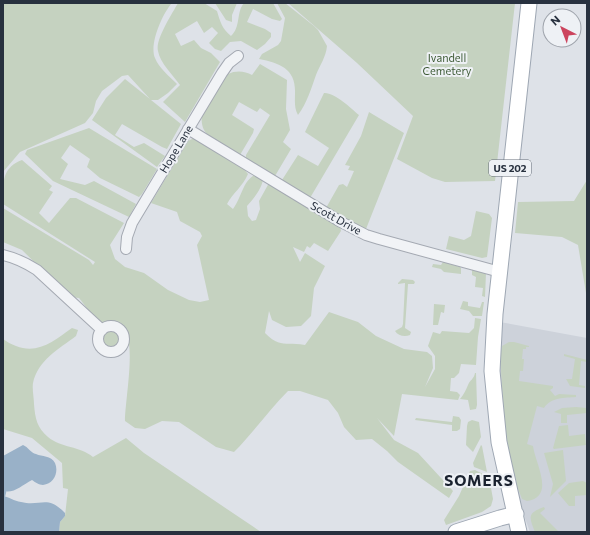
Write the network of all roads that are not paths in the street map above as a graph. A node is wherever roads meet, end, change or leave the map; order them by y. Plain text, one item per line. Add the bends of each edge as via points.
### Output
1 (528, 3) edge
2 (238, 56) dead end
3 (188, 129) junction
4 (126, 249) dead end
5 (3, 255) edge
6 (500, 272) junction
7 (102, 330) dead end
8 (516, 514) junction
9 (456, 532) edge
10 (519, 532) edge

1 - 6 main road, US 202
2 - 3 street, Hope Lane via 222,73
3 - 4 street, Hope Lane via 132,223
3 - 6 street, Scott Drive via 366,235
5 - 7 street via 26,262 37,270
6 - 8 main road, US 202 via 493,344 494,394 499,442
8 - 9 main road
8 - 10 main road

